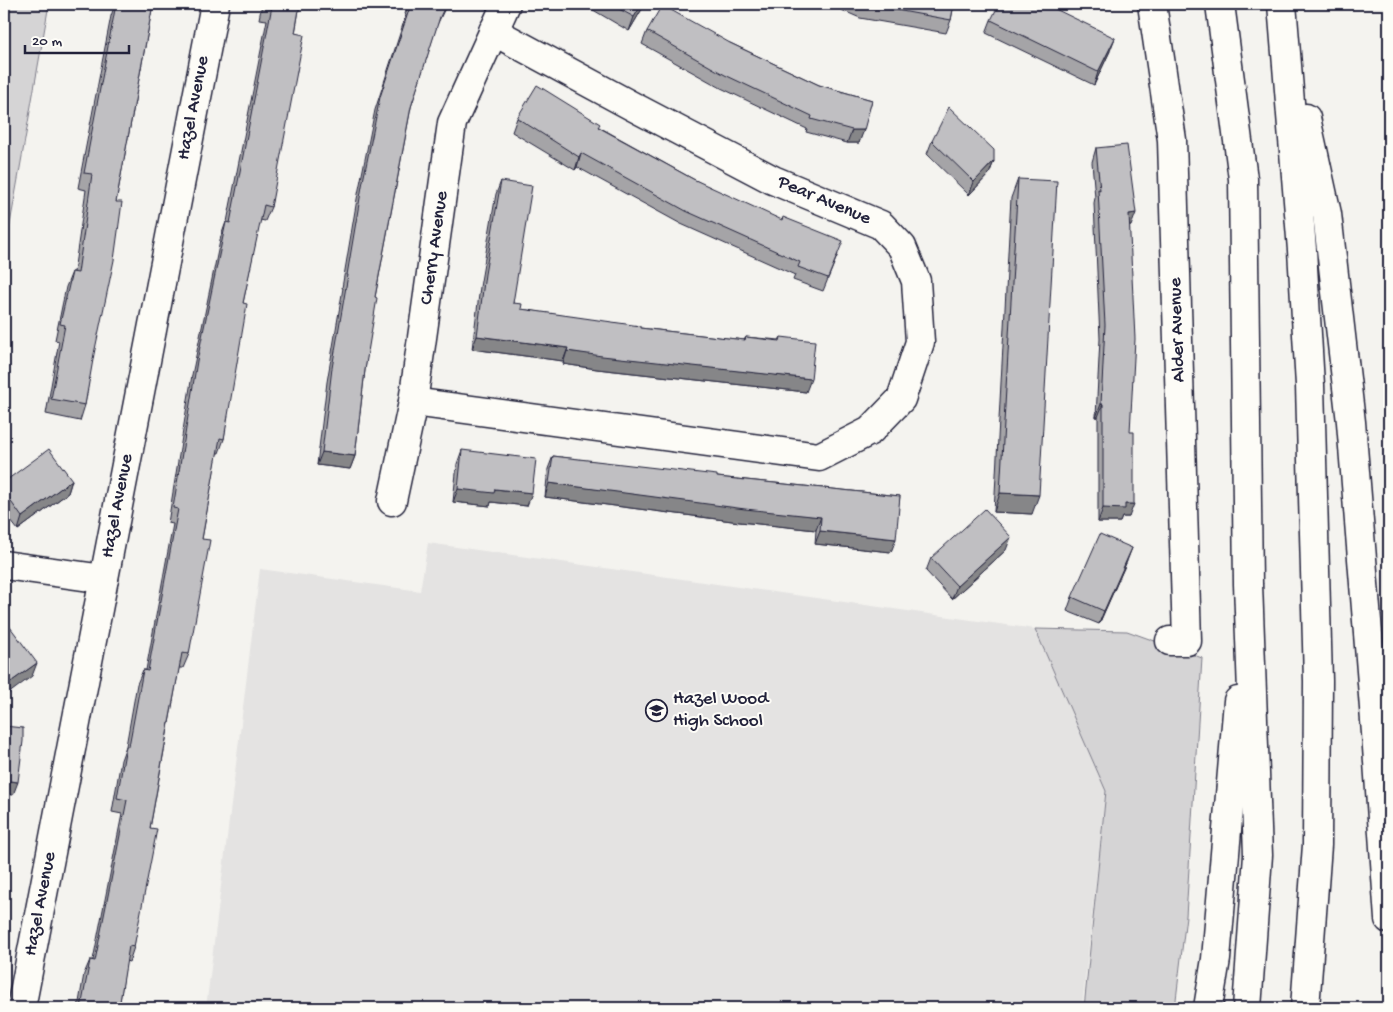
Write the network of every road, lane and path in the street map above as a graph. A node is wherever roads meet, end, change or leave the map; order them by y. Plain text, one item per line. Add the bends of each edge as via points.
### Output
1 (214, 4) edge
2 (506, 4) edge
3 (1152, 4) edge
4 (1220, 4) edge
5 (1283, 12) edge
6 (493, 30) junction
7 (413, 402) junction
8 (392, 501) dead end
9 (4, 565) edge
10 (104, 579) junction
11 (1248, 584) junction
12 (1170, 641) dead end
13 (1389, 919) edge
14 (21, 1008) edge
15 (1208, 1008) edge
16 (1247, 1008) edge
17 (1305, 1008) edge

1 - 10 main road, Hazel Avenue
2 - 6 main road, Cherry Avenue
3 - 12 main road, Alder Avenue via 1172,140 1187,641
4 - 11 main road via 1243,179
5 - 13 main road via 1327,214 1351,422
5 - 17 main road via 1310,385 1318,681 1316,845
6 - 7 main road, Cherry Avenue via 452,123
6 - 7 main road, Pear Avenue via 773,180 881,225 902,247 916,281 920,342 901,399 870,431 819,457
7 - 8 main road, Cherry Avenue
9 - 10 main road
10 - 14 main road, Hazel Avenue
11 - 15 main road via 1216,959
11 - 16 main road via 1258,855

